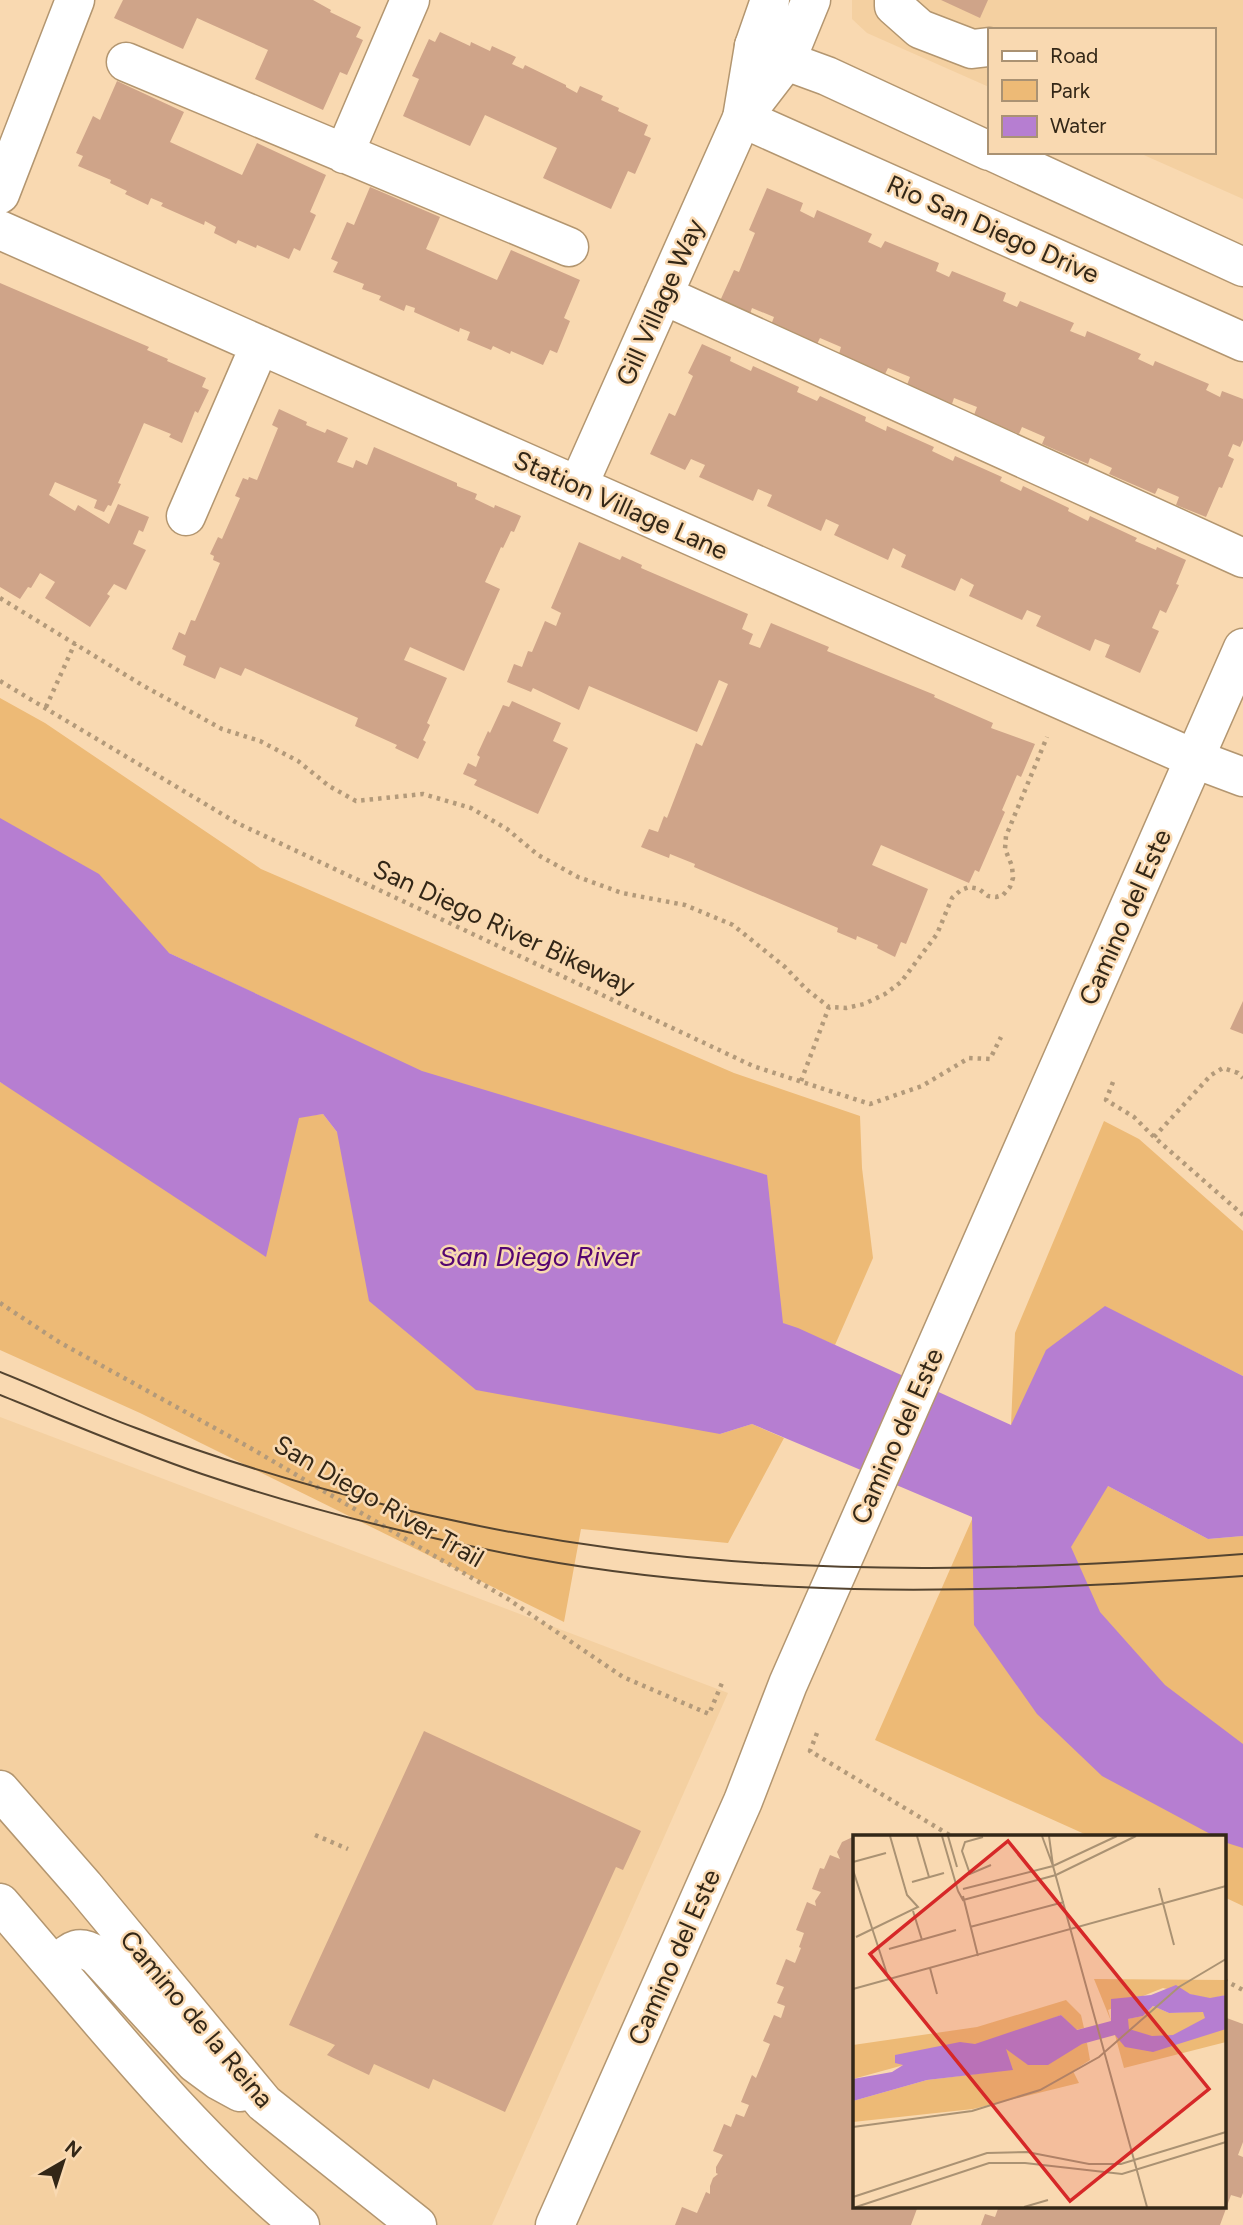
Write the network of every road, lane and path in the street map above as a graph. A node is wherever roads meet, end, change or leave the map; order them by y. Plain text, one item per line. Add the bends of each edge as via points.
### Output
1 (75, 0) edge
2 (410, 0) edge
3 (770, 0) edge
4 (811, 0) edge
5 (894, 0) edge
6 (988, 47) edge
7 (770, 53) junction
8 (126, 62) dead end
9 (742, 118) junction
10 (988, 150) edge
11 (344, 154) junction
12 (998, 154) edge
13 (0, 194) edge
14 (0, 230) edge
15 (569, 247) dead end
16 (1243, 267) edge
17 (663, 295) junction
18 (1243, 342) edge
19 (260, 345) junction
20 (579, 486) junction
21 (186, 516) dead end
22 (1243, 558) edge
23 (0, 598) edge
24 (75, 643) junction
25 (1243, 648) edge
26 (0, 681) edge
27 (46, 707) junction
28 (1046, 737) dead end
29 (1195, 760) junction
30 (1243, 777) edge
31 (829, 1007) junction
32 (1001, 1037) dead end
33 (1243, 1078) edge
34 (801, 1082) junction
35 (1113, 1083) dead end
36 (1154, 1138) junction
37 (1243, 1215) edge
38 (0, 1303) edge
39 (722, 1683) dead end
40 (817, 1733) dead end
41 (0, 1790) edge
42 (315, 1835) dead end
43 (948, 1835) edge
44 (348, 1849) dead end
45 (0, 1903) edge
46 (55, 1966) junction
47 (1226, 1981) edge
48 (1243, 1990) edge
49 (264, 2103) junction
50 (300, 2225) edge
51 (417, 2225) edge
52 (555, 2225) edge

1 - 13 main road
2 - 11 main road
3 - 7 main road
4 - 7 main road
5 - 6 main road via 894,6 920,29 971,49
7 - 9 main road, Gill Village Way
7 - 10 main road
8 - 11 main road
9 - 17 main road, Gill Village Way
9 - 18 main road, Rio San Diego Drive
11 - 15 main road
12 - 16 main road
14 - 19 main road, Station Village Lane
17 - 20 main road, Gill Village Way
17 - 22 main road
19 - 20 main road, Station Village Lane
19 - 21 main road
20 - 29 main road, Station Village Lane
23 - 24 path
24 - 27 path
24 - 31 path via 222,729 260,741 298,761 328,786 356,801 423,794 471,808 578,877 622,893 685,905 733,925
25 - 29 main road, Camino del Este
26 - 27 path, San Diego River Bikeway
27 - 34 path, San Diego River Bikeway via 237,823 753,1066
28 - 31 path via 1006,836 1013,878 1010,887 996,897 969,887 961,890 952,898 937,934 901,982 864,1004
29 - 30 main road, Station Village Lane
29 - 52 main road, Camino del Este
31 - 34 path
32 - 34 path, San Diego River Bikeway via 990,1059 970,1058 922,1086 870,1104
33 - 36 path via 1223,1068 1211,1075
35 - 36 path via 1106,1100 1135,1117
36 - 37 path
38 - 39 path, San Diego River Trail via 59,1342 508,1599 623,1677 709,1714
40 - 43 path via 810,1751
41 - 49 main road, Camino de la Reina
42 - 44 path
45 - 46 main road
46 - 49 main road via 74,1949 86,1948 195,2063
46 - 50 main road via 189,2121
47 - 48 path
49 - 51 main road, Camino de la Reina

